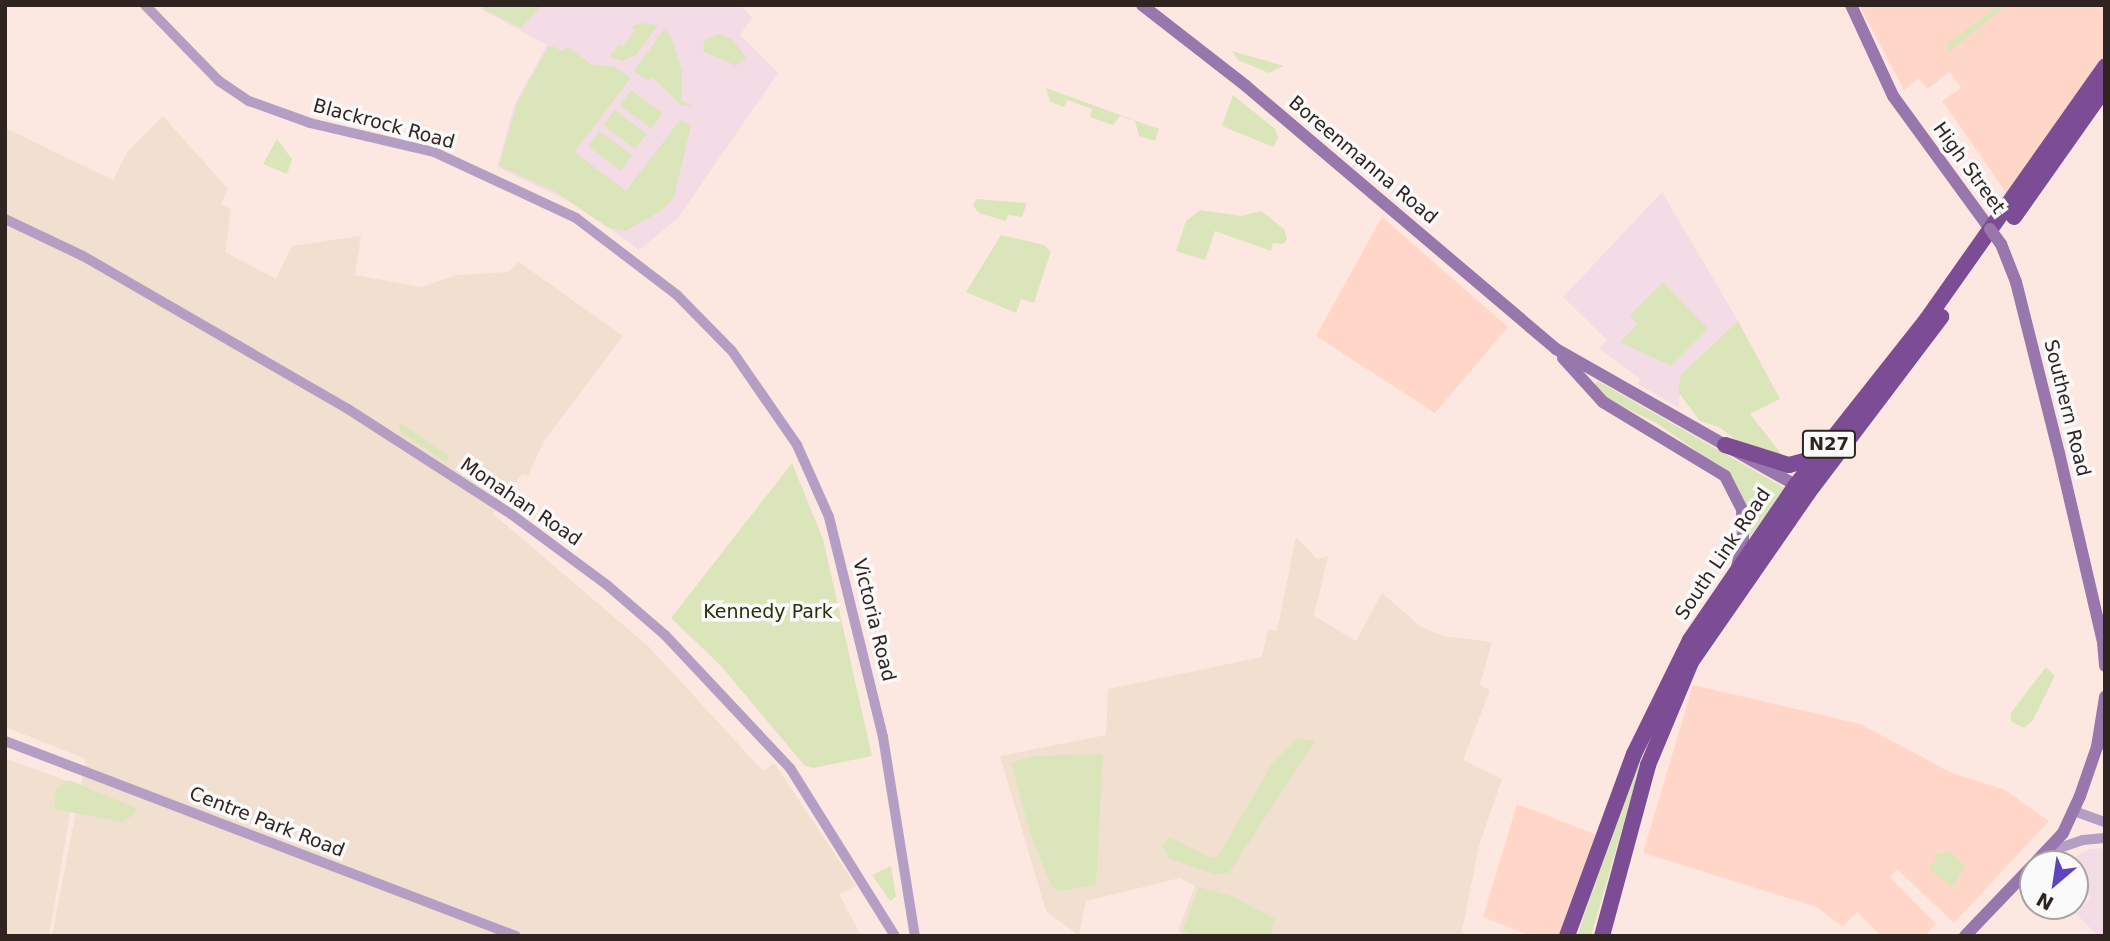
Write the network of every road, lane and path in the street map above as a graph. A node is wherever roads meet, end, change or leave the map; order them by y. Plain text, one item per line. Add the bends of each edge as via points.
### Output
1 (145, 5) edge
2 (1142, 5) edge
3 (1851, 5) edge
4 (2105, 67) edge
5 (2105, 88) edge
6 (5, 219) edge
7 (1990, 232) junction
8 (2016, 282) joint
9 (724, 341) joint
10 (1556, 349) junction
11 (1725, 445) junction
12 (1819, 457) junction
13 (1802, 489) junction
14 (1737, 566) junction
15 (2105, 666) edge
16 (2105, 696) edge
17 (5, 741) edge
18 (2074, 811) junction
19 (2105, 822) edge
20 (2105, 838) edge
21 (2047, 850) edge
22 (2054, 850) edge
23 (2019, 880) edge
24 (914, 931) edge
25 (894, 932) edge
26 (516, 936) edge
27 (1567, 936) edge
28 (1601, 936) edge
29 (1965, 936) edge

1 - 9 street, Blackrock Road via 241,97 310,123 434,152 554,205 617,246
2 - 10 main road, Boreenmanna Road via 1237,79
3 - 7 main road, High Street via 1885,80
4 - 7 highway, South Link Road / N27
5 - 13 highway, N27 via 1929,334
6 - 25 street, Monahan Road via 83,257 328,397 511,514 607,585 665,635 775,750 833,830
7 - 8 main road, High Street
7 - 12 highway, South Link Road / N27
8 - 15 main road, Southern Road via 2093,594
9 - 24 street, Victoria Road via 797,445 827,511 883,737
10 - 11 main road, Boreenmanna Road
10 - 14 main road, Boreenmanna Road via 1603,402 1725,476 1742,510 1743,541
11 - 12 highway, N27 via 1789,465
11 - 13 main road, Boreenmanna Road
12 - 13 highway, South Link Road / N27
13 - 14 highway, South Link Road / N27
13 - 28 highway, N27 via 1691,662 1648,765
14 - 27 highway, South Link Road / N27 via 1690,640 1634,754
16 - 18 main road via 2097,747
17 - 26 street, Centre Park Road
18 - 19 street
18 - 21 main road
20 - 22 street
23 - 29 main road
24 - 25 street, Monahan Road

